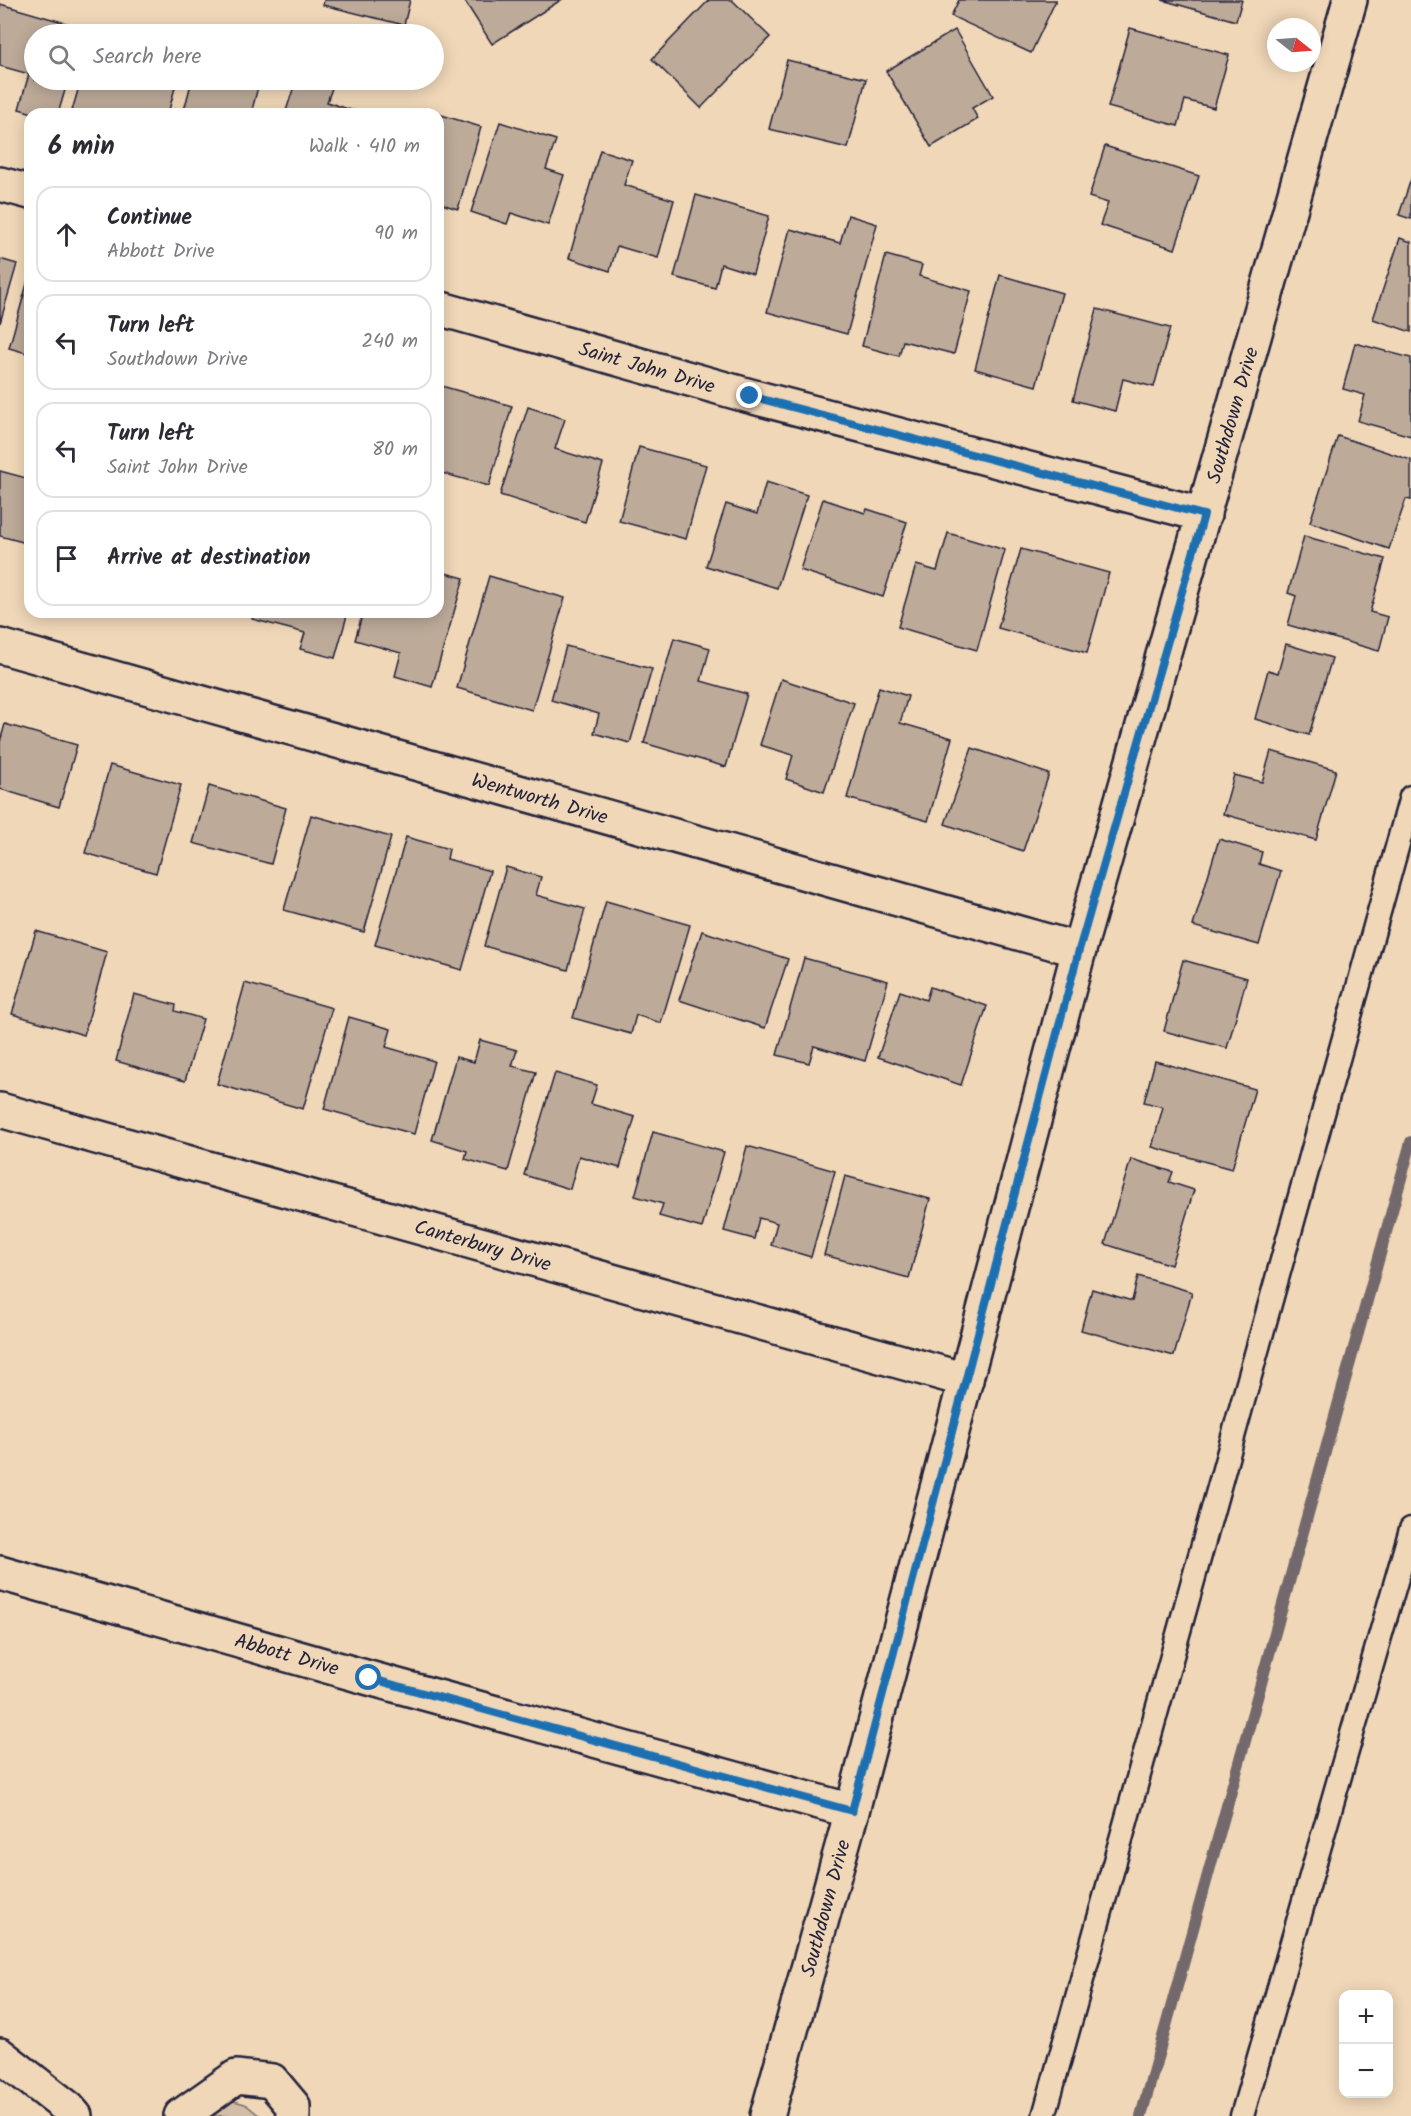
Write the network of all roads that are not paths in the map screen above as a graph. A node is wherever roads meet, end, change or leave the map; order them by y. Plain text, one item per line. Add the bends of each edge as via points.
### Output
1 (1350, 0) edge
2 (0, 184) edge
3 (24, 190) edge
4 (444, 310) edge
5 (1204, 515) junction
6 (0, 646) edge
7 (1411, 797) edge
8 (1079, 950) junction
9 (0, 1110) edge
10 (966, 1380) junction
11 (1411, 1529) edge
12 (0, 1573) edge
13 (852, 1811) junction
14 (0, 2055) edge
15 (75, 2116) edge
16 (181, 2116) edge
17 (293, 2116) edge
18 (767, 2116) edge
19 (1044, 2116) edge
20 (1242, 2116) edge

1 - 5 street, Southdown Drive
2 - 3 street
4 - 5 street, Saint John Drive via 750,396
5 - 8 street, Southdown Drive
6 - 8 street, Wentworth Drive
7 - 19 lane
8 - 10 street, Southdown Drive
9 - 10 street, Canterbury Drive
10 - 13 street, Southdown Drive
11 - 20 lane
12 - 13 street, Abbott Drive
13 - 18 street, Southdown Drive
14 - 15 street
16 - 17 street via 236,2077 272,2081 293,2106

